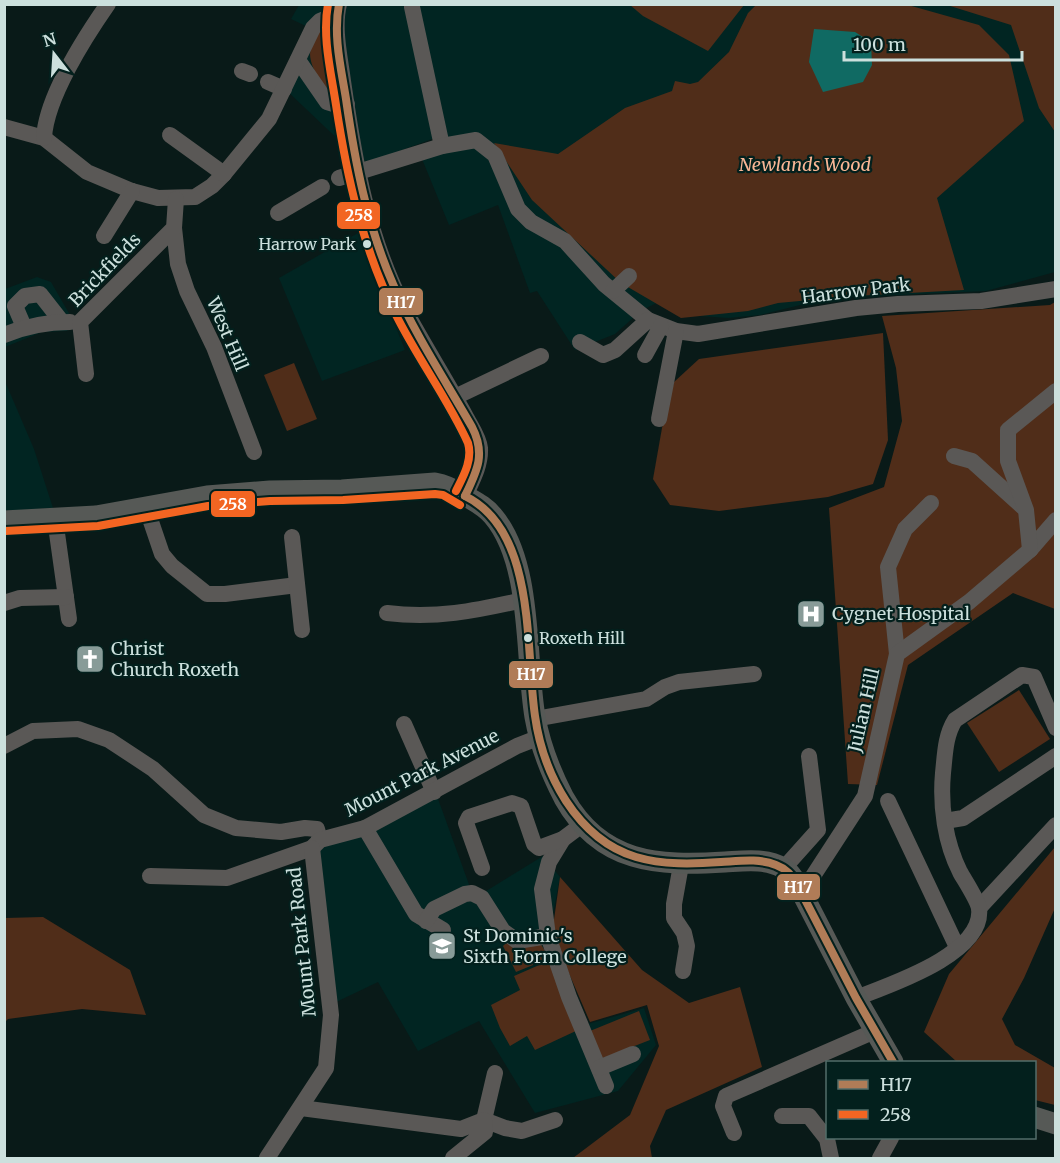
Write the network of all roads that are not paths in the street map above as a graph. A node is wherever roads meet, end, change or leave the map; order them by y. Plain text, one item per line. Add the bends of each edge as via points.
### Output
1 (108, 4) edge
2 (412, 7) dead end
3 (338, 9) edge
4 (298, 60) junction
5 (268, 82) dead end
6 (284, 89) junction
7 (347, 104) junction
8 (4, 127) edge
9 (170, 135) dead end
10 (44, 138) junction
11 (442, 146) junction
12 (357, 173) junction
13 (224, 174) junction
14 (339, 178) dead end
15 (322, 187) dead end
16 (132, 191) junction
17 (176, 199) junction
18 (278, 213) dead end
19 (174, 228) junction
20 (104, 236) dead end
21 (629, 276) dead end
22 (1055, 290) edge
23 (613, 291) junction
24 (62, 322) junction
25 (80, 322) junction
26 (662, 326) junction
27 (24, 327) junction
28 (4, 335) edge
29 (580, 342) dead end
30 (645, 355) dead end
31 (541, 356) dead end
32 (86, 374) dead end
33 (1056, 391) edge
34 (455, 397) junction
35 (659, 419) dead end
36 (254, 452) dead end
37 (954, 456) dead end
38 (465, 495) junction
39 (931, 503) dead end
40 (146, 507) junction
41 (1026, 510) junction
42 (55, 519) junction
43 (1056, 520) edge
44 (4, 521) edge
45 (292, 537) dead end
46 (1030, 550) junction
47 (297, 585) junction
48 (66, 597) junction
49 (523, 600) junction
50 (4, 603) edge
51 (387, 613) dead end
52 (69, 619) dead end
53 (302, 630) dead end
54 (897, 654) junction
55 (754, 674) dead end
56 (404, 724) dead end
57 (537, 728) junction
58 (1056, 728) edge
59 (4, 746) edge
60 (809, 756) dead end
61 (1056, 756) edge
62 (434, 792) junction
63 (888, 801) dead end
64 (945, 821) junction
65 (583, 824) junction
66 (1056, 825) edge
67 (365, 828) junction
68 (563, 839) junction
69 (316, 844) junction
70 (681, 865) junction
71 (482, 868) dead end
72 (784, 868) junction
73 (150, 876) dead end
74 (802, 892) junction
75 (979, 908) junction
76 (426, 921) junction
77 (442, 930) dead end
78 (548, 936) junction
79 (957, 947) junction
80 (683, 971) dead end
81 (856, 998) junction
82 (875, 1031) junction
83 (633, 1054) dead end
84 (892, 1061) edge
85 (599, 1068) junction
86 (495, 1073) dead end
87 (606, 1086) dead end
88 (301, 1108) junction
89 (782, 1116) dead end
90 (1036, 1117) edge
91 (484, 1120) junction
92 (555, 1120) dead end
93 (1056, 1124) edge
94 (734, 1133) dead end
95 (826, 1138) edge
96 (827, 1139) edge
97 (890, 1139) edge
98 (267, 1158) edge
99 (453, 1158) edge
100 (831, 1158) edge
101 (880, 1158) edge

1 - 10 street via 68,71 45,126
2 - 11 street
3 - 4 street via 313,27
3 - 7 street via 338,42
4 - 6 street
4 - 7 street via 327,102
5 - 6 street
6 - 13 street via 269,118
7 - 12 street
8 - 10 street
9 - 13 street
10 - 16 street via 87,172
11 - 12 street
11 - 23 street via 476,140 488,148 495,155 518,209 531,222 566,241
12 - 14 street
12 - 34 street via 382,259 406,312
13 - 17 street via 195,197
15 - 18 street
16 - 17 street
16 - 20 street
17 - 19 street
19 - 25 street, Brickfields
19 - 36 street, West Hill via 178,264 187,291 214,347
21 - 23 street
22 - 26 street, Harrow Park via 981,301 856,308 698,334
23 - 26 street
24 - 25 street
24 - 27 street
24 - 27 street via 40,294 25,296 15,306
25 - 32 street, Brickfields
26 - 29 street via 603,355
26 - 30 street
26 - 35 street
27 - 28 street
31 - 34 street
33 - 41 street via 1008,430 1008,461
34 - 38 street via 480,447 478,466
37 - 41 street via 972,461
38 - 40 main road via 435,483 207,496
38 - 49 main road via 479,503 502,530 516,565
39 - 54 street via 905,529 888,567
40 - 42 main road
40 - 47 street via 162,554 207,594
41 - 46 street
42 - 44 main road
42 - 48 street
43 - 46 street, Julian Hill
45 - 47 street
46 - 54 street, Julian Hill via 969,602
47 - 53 street
48 - 50 street via 20,598
48 - 52 street
49 - 51 street via 457,614
49 - 57 main road
54 - 74 street, Julian Hill via 865,796
55 - 57 street, Mount Park Avenue via 679,682 646,699
56 - 62 street
57 - 62 street, Mount Park Avenue via 517,746
57 - 65 main road via 565,799
58 - 64 street via 1034,677 1022,675 954,720 948,730 942,787
59 - 69 street via 33,731 78,729 109,740 153,769 204,815 236,828 317,830
60 - 72 street via 818,830
61 - 64 street via 963,818
62 - 67 street, Mount Park Avenue
63 - 79 street
64 - 75 street via 958,868
65 - 68 street
65 - 70 main road via 619,851 644,860
66 - 75 street
67 - 69 street, Mount Park Avenue
67 - 76 street via 411,907
68 - 71 street via 539,848 520,807 512,803 469,818 466,823
68 - 78 street via 549,862 542,888
69 - 73 street, Mount Park Avenue via 226,878
69 - 88 street, Mount Park Road via 331,1015 326,1068
70 - 72 main road via 745,861 768,862
70 - 80 street via 674,918 687,946
72 - 74 main road
74 - 81 main road
75 - 79 street via 972,934
76 - 77 street
76 - 78 street via 434,909 472,893 482,898 503,931 516,941
78 - 85 street
79 - 81 street via 941,962
81 - 82 main road
82 - 84 main road
82 - 94 street via 726,1096 723,1106
83 - 85 street
85 - 87 street
86 - 91 street
88 - 91 street via 461,1129
88 - 98 street, Mount Park Road
89 - 95 street via 809,1116
90 - 93 main road
91 - 92 street via 522,1131
91 - 99 street via 485,1132
96 - 100 street
97 - 101 street

